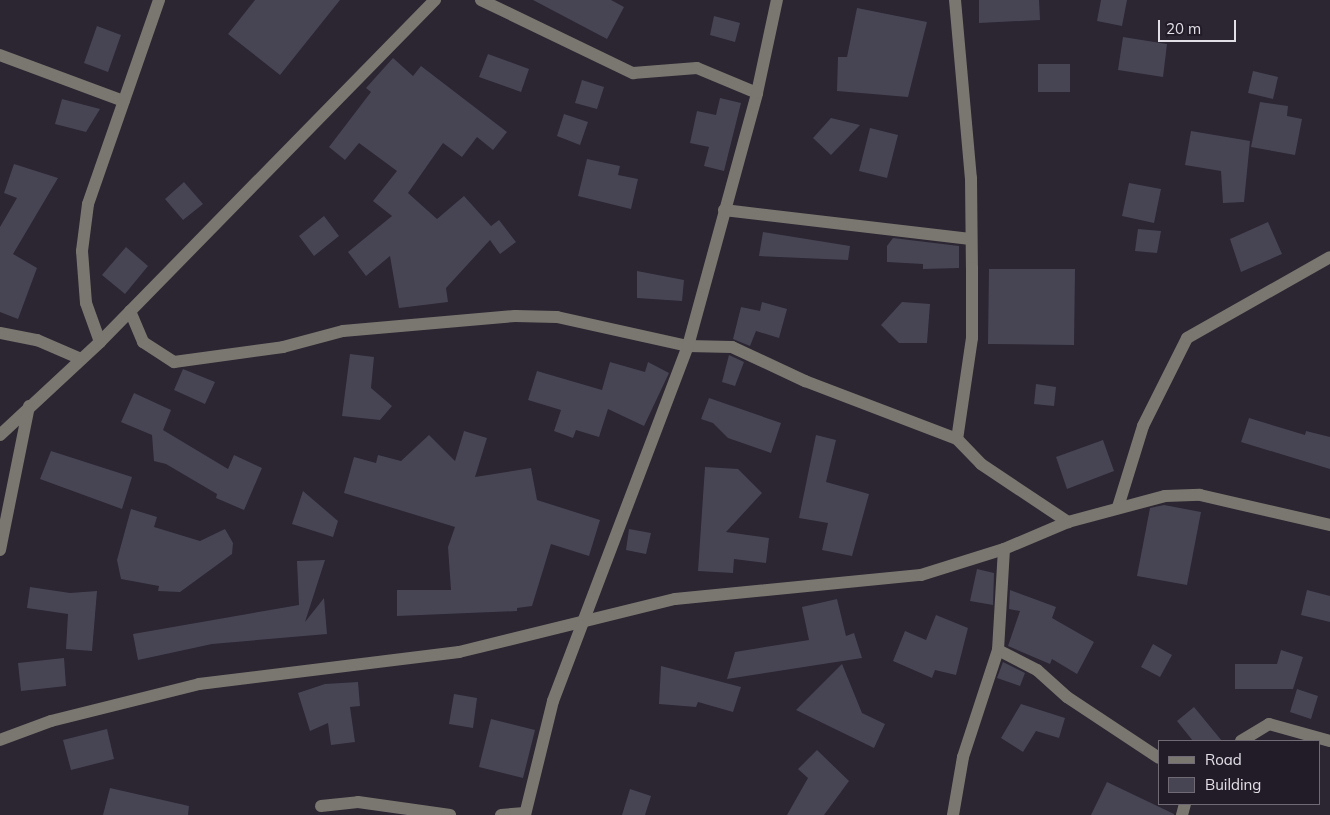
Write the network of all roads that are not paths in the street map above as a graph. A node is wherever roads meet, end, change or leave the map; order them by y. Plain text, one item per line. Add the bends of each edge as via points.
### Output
1 (159, 0) edge
2 (435, 0) edge
3 (480, 0) edge
4 (777, 0) edge
5 (955, 0) edge
6 (0, 55) edge
7 (757, 93) junction
8 (124, 101) junction
9 (724, 210) junction
10 (970, 239) junction
11 (1330, 257) edge
12 (130, 312) junction
13 (0, 333) edge
14 (100, 342) junction
15 (688, 346) junction
16 (81, 359) junction
17 (29, 406) junction
18 (0, 436) edge
19 (957, 439) junction
20 (1118, 507) junction
21 (1068, 522) junction
22 (1330, 525) edge
23 (1004, 549) junction
24 (0, 550) edge
25 (584, 620) junction
26 (998, 650) junction
27 (0, 740) edge
28 (1242, 740) edge
29 (1330, 740) edge
30 (1158, 757) edge
31 (321, 806) dead end
32 (525, 814) edge
33 (450, 815) edge
34 (501, 815) edge
35 (953, 815) edge

1 - 8 street
2 - 12 street
3 - 7 street via 633,73 697,68
4 - 7 street
5 - 10 street via 971,178
6 - 8 street
7 - 9 street
8 - 14 street via 96,172 82,251 86,303
9 - 10 street
9 - 15 street
10 - 19 street via 972,338
11 - 20 street via 1187,338 1143,426
12 - 14 street
12 - 15 street via 143,342 174,362 283,346 343,332 515,316 556,317
13 - 16 street via 37,340
14 - 16 street
15 - 19 street via 732,347 805,381
15 - 25 street
16 - 17 street
17 - 18 street
17 - 24 street
19 - 21 street via 980,464
20 - 21 street
20 - 22 street via 1165,496 1200,495
21 - 23 street
23 - 25 street via 921,575 675,599
23 - 26 street
25 - 27 street via 459,652 199,684 51,721
25 - 32 street via 554,701
26 - 30 street via 1037,670 1088,712
26 - 35 street via 963,757
28 - 29 street via 1269,724
31 - 33 street via 358,802
32 - 34 street

